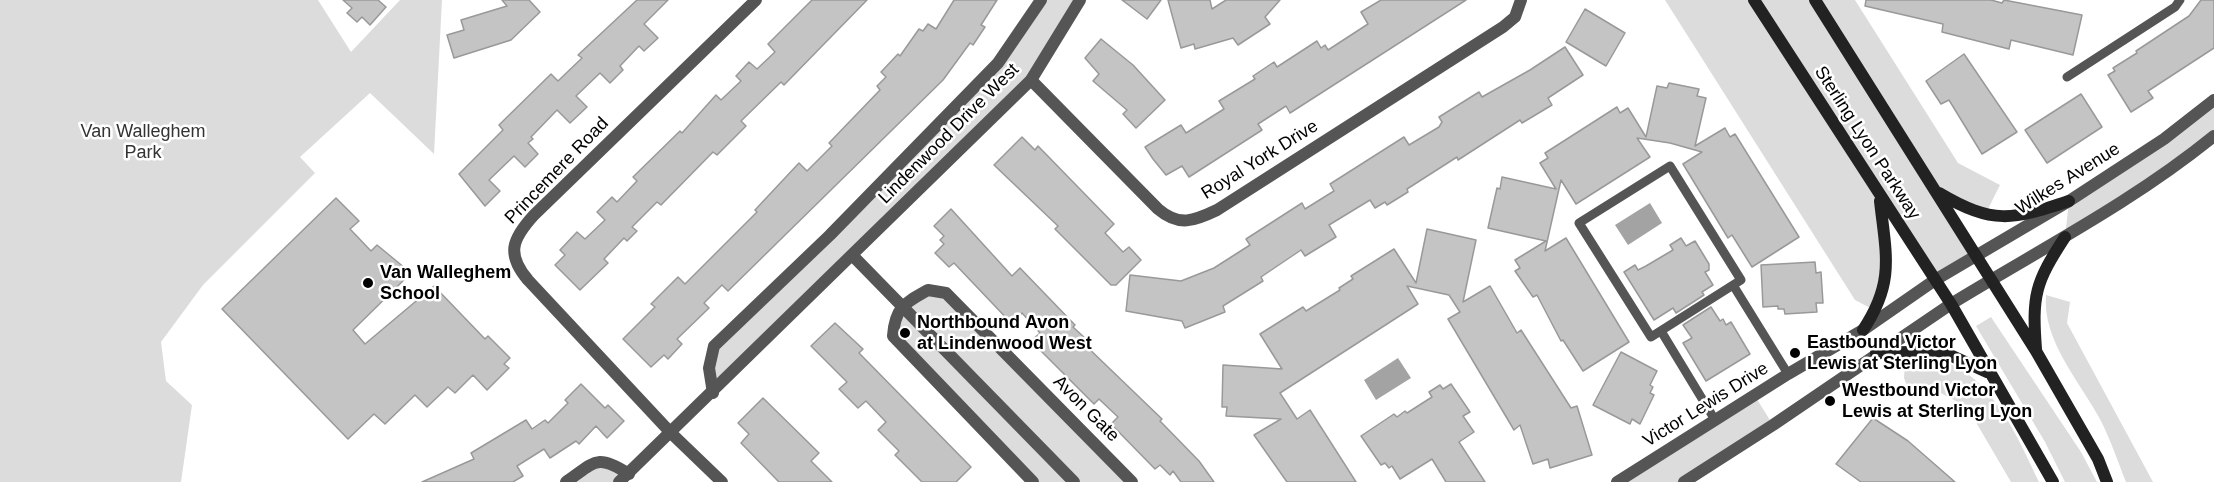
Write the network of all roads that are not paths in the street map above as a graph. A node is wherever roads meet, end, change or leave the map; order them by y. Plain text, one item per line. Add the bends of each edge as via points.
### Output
1 (756, 0) edge
2 (1041, 0) edge
3 (1080, 0) edge
4 (1521, 0) edge
5 (1754, 0) edge
6 (1815, 0) edge
7 (2180, 0) edge
8 (2067, 77) dead end
9 (1031, 80) junction
10 (2214, 100) edge
11 (2214, 136) edge
12 (1936, 190) junction
13 (1879, 197) junction
14 (2069, 201) junction
15 (2065, 237) junction
16 (853, 256) junction
17 (1976, 257) junction
18 (1935, 280) junction
19 (1990, 280) junction
20 (1733, 285) junction
21 (902, 304) junction
22 (1950, 304) junction
23 (1863, 330) junction
24 (1661, 331) junction
25 (2036, 351) junction
26 (1876, 352) junction
27 (1987, 372) junction
28 (1788, 374) junction
29 (712, 393) junction
30 (1715, 420) junction
31 (671, 433) junction
32 (624, 478) edge
33 (566, 482) edge
34 (722, 482) edge
35 (1034, 482) edge
36 (1074, 482) edge
37 (1132, 482) edge
38 (1617, 482) edge
39 (1684, 482) edge
40 (2053, 482) edge
41 (2107, 482) edge

1 - 31 street, Princemere Road via 534,215 515,240 513,253 520,270
2 - 29 street, Lindenwood Drive West via 998,63 830,235 714,346 709,368
3 - 9 street, Lindenwood Drive West
4 - 9 street, Royal York Drive via 1515,17 1503,27 1217,210 1193,221 1168,218
5 - 13 main road, Sterling Lyon Parkway
6 - 12 main road, Sterling Lyon Parkway
7 - 8 lane
9 - 16 street, Lindenwood Drive West
10 - 14 street, Wilkes Avenue via 2164,139
11 - 15 street
12 - 14 main road via 1965,208 2007,217
12 - 17 main road, Sterling Lyon Parkway
13 - 18 main road, Sterling Lyon Parkway
13 - 23 main road via 1887,274 1879,304
14 - 17 street, Wilkes Avenue
15 - 19 street
15 - 25 main road via 2035,292
16 - 21 street
16 - 29 street, Lindenwood Drive West
17 - 18 street, Wilkes Avenue
17 - 19 main road, Sterling Lyon Parkway
18 - 22 main road, Sterling Lyon Parkway
18 - 23 street, Victor Lewis Drive
19 - 22 street
19 - 25 main road
20 - 24 lane
20 - 24 lane via 1741,280 1670,166 1579,223 1651,337
20 - 28 lane
21 - 35 street via 893,336
21 - 36 street
21 - 37 street, Avon Gate via 928,290 946,293
22 - 26 street
22 - 27 main road
23 - 28 street, Victor Lewis Drive
24 - 30 lane
25 - 41 main road via 2098,459
26 - 27 main road via 1941,351
26 - 39 street
27 - 40 main road via 2019,419
28 - 30 street, Victor Lewis Drive
29 - 31 street, Lindenwood Drive West
30 - 38 street, Victor Lewis Drive
31 - 32 street, Lindenwood Drive West
31 - 34 street
32 - 33 street via 609,461 596,461

